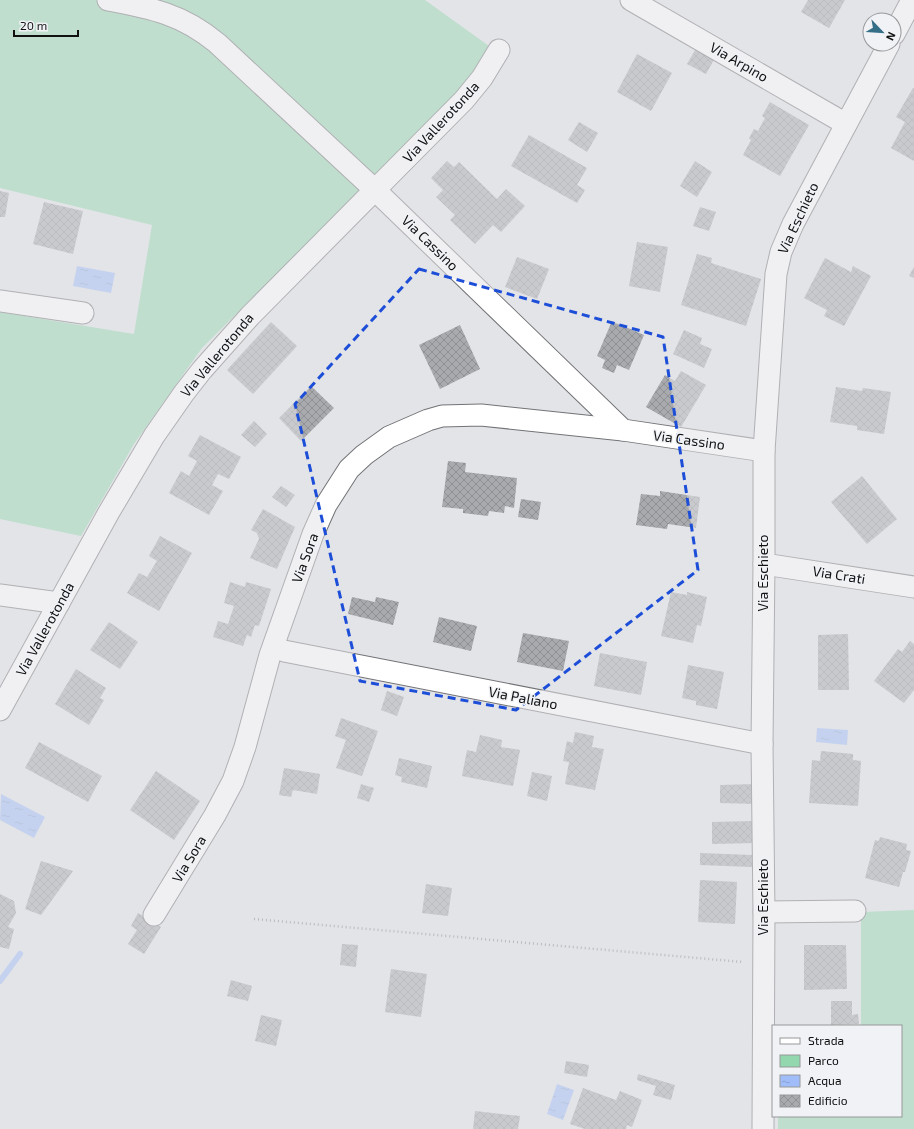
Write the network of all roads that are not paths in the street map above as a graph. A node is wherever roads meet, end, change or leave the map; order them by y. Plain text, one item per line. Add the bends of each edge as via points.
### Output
1 (108, 0) edge
2 (631, 0) edge
3 (912, 0) edge
4 (902, 19) edge
5 (498, 50) dead end
6 (885, 52) edge
7 (846, 124) junction
8 (375, 190) junction
9 (0, 301) edge
10 (83, 313) dead end
11 (623, 430) junction
12 (764, 451) junction
13 (764, 564) junction
14 (914, 587) edge
15 (0, 595) edge
16 (59, 602) junction
17 (284, 651) dead end
18 (0, 710) edge
19 (762, 744) junction
20 (855, 911) dead end
21 (764, 912) junction
22 (154, 915) dead end
23 (763, 1129) edge

1 - 8 street, Via Cassino via 170,14 207,35
2 - 7 street, Via Arpino
3 - 4 street
5 - 8 street, Via Vallerotonda via 487,71 470,93
6 - 7 street, Via Eschieto
7 - 12 street, Via Eschieto via 793,224 777,266
8 - 11 street, Via Cassino
8 - 16 street, Via Vallerotonda via 250,316 184,392 133,471
9 - 10 street
11 - 12 street, Via Cassino
11 - 22 street, Via Sora via 480,415 442,416 389,437 349,469 326,505 313,534 270,656 233,781 216,815
12 - 13 street, Via Eschieto
13 - 14 street, Via Crati
13 - 19 street, Via Eschieto
15 - 16 street
16 - 18 street, Via Vallerotonda
17 - 19 street, Via Paliano
19 - 21 street, Via Eschieto
20 - 21 street
21 - 23 street, Via Eschieto

